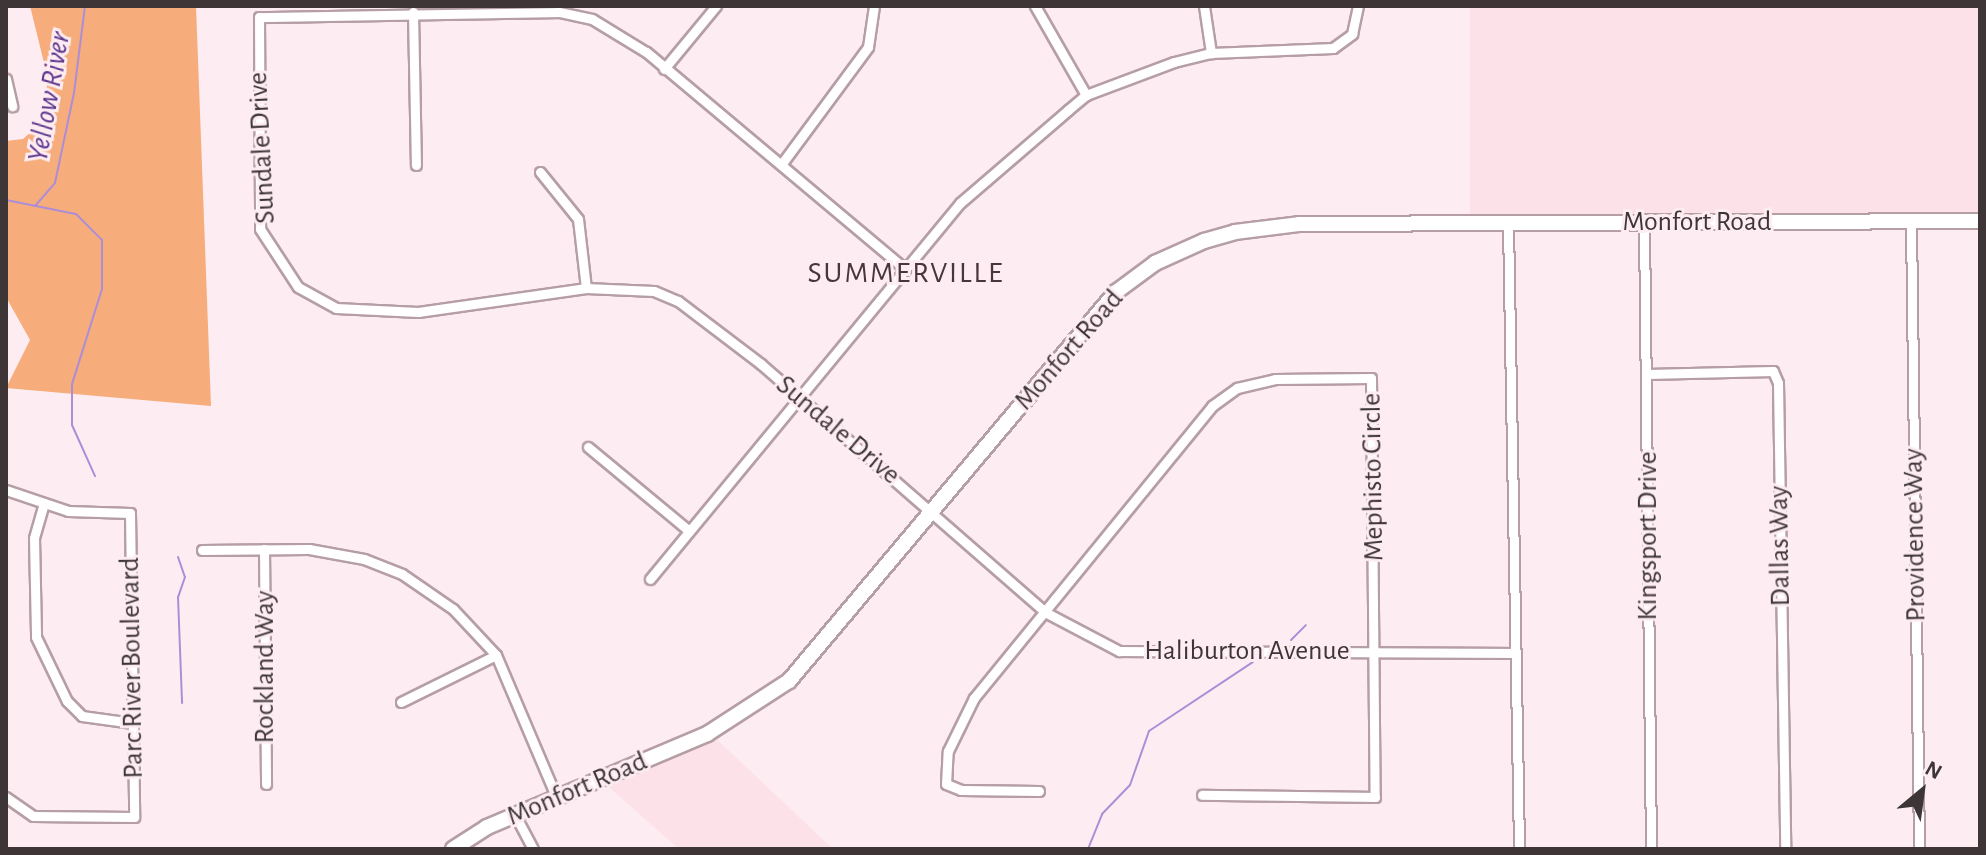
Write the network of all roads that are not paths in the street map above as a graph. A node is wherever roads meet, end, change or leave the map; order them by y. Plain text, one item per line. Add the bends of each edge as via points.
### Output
1 (716, 6) edge
2 (874, 6) edge
3 (1035, 6) edge
4 (1204, 6) edge
5 (1358, 6) edge
6 (413, 12) junction
7 (1211, 53) junction
8 (664, 69) junction
9 (6, 79) edge
10 (1086, 95) junction
11 (12, 106) dead end
12 (783, 162) junction
13 (416, 165) dead end
14 (540, 172) dead end
15 (1911, 221) junction
16 (1980, 221) edge
17 (1508, 223) junction
18 (1644, 223) junction
19 (905, 269) junction
20 (586, 288) junction
21 (1647, 374) junction
22 (800, 398) junction
23 (588, 447) dead end
24 (6, 490) edge
25 (44, 503) junction
26 (932, 510) junction
27 (689, 531) junction
28 (264, 549) junction
29 (202, 550) dead end
30 (650, 579) dead end
31 (1045, 612) junction
32 (1374, 651) junction
33 (1515, 653) junction
34 (496, 655) junction
35 (401, 702) dead end
36 (133, 723) junction
37 (266, 784) dead end
38 (1039, 791) dead end
39 (1202, 795) dead end
40 (6, 797) edge
41 (557, 799) junction
42 (515, 815) junction
43 (453, 849) edge
44 (533, 849) edge
45 (1519, 849) edge
46 (1651, 849) edge
47 (1785, 849) edge
48 (1919, 849) edge

1 - 8 street
2 - 12 street via 868,47
3 - 10 street
4 - 7 street
5 - 7 street via 1352,34 1333,48
6 - 8 street, Sundale Drive via 580,16 621,34
6 - 13 street
6 - 20 street, Sundale Drive via 259,17 260,229 298,287 336,308 418,312
7 - 10 street
8 - 12 street, Sundale Drive
9 - 11 street
10 - 19 street via 960,203
12 - 19 street, Sundale Drive
14 - 20 street via 578,219
15 - 16 street, Monfort Road
15 - 18 street, Monfort Road
15 - 48 street, Providence Way
17 - 18 street, Monfort Road
17 - 26 street, Monfort Road via 1260,228 1204,241 1155,263 1116,292
17 - 33 street
18 - 21 street, Kingsport Drive
19 - 22 street
20 - 22 street, Sundale Drive via 654,291 678,301
21 - 46 street, Kingsport Drive
21 - 47 street, Dallas Way via 1773,371 1778,383
22 - 26 street, Sundale Drive
22 - 27 street
23 - 27 street
24 - 25 street, Parc River Boulevard
25 - 36 street via 34,538 36,637 67,701 82,716
25 - 36 street, Parc River Boulevard via 89,514 130,513
26 - 31 street, Haliburton Avenue
26 - 41 street, Monfort Road via 789,681 707,734
27 - 30 street
28 - 29 street
28 - 34 street via 309,549 364,559 402,574 453,609
28 - 37 street, Rockland Way
31 - 32 street, Haliburton Avenue via 1119,651
31 - 32 street, Mephisto Circle via 1212,406 1237,388 1275,379 1359,375 1371,378 1374,388
31 - 38 street, Mephisto Circle via 961,716 945,777 946,784 961,790
32 - 33 street, Haliburton Avenue
32 - 39 street, Mephisto Circle via 1375,797
33 - 45 street
34 - 35 street
34 - 41 street
36 - 40 street, Parc River Boulevard via 134,817 33,816
41 - 42 street, Monfort Road
42 - 43 street, Monfort Road
42 - 44 street

